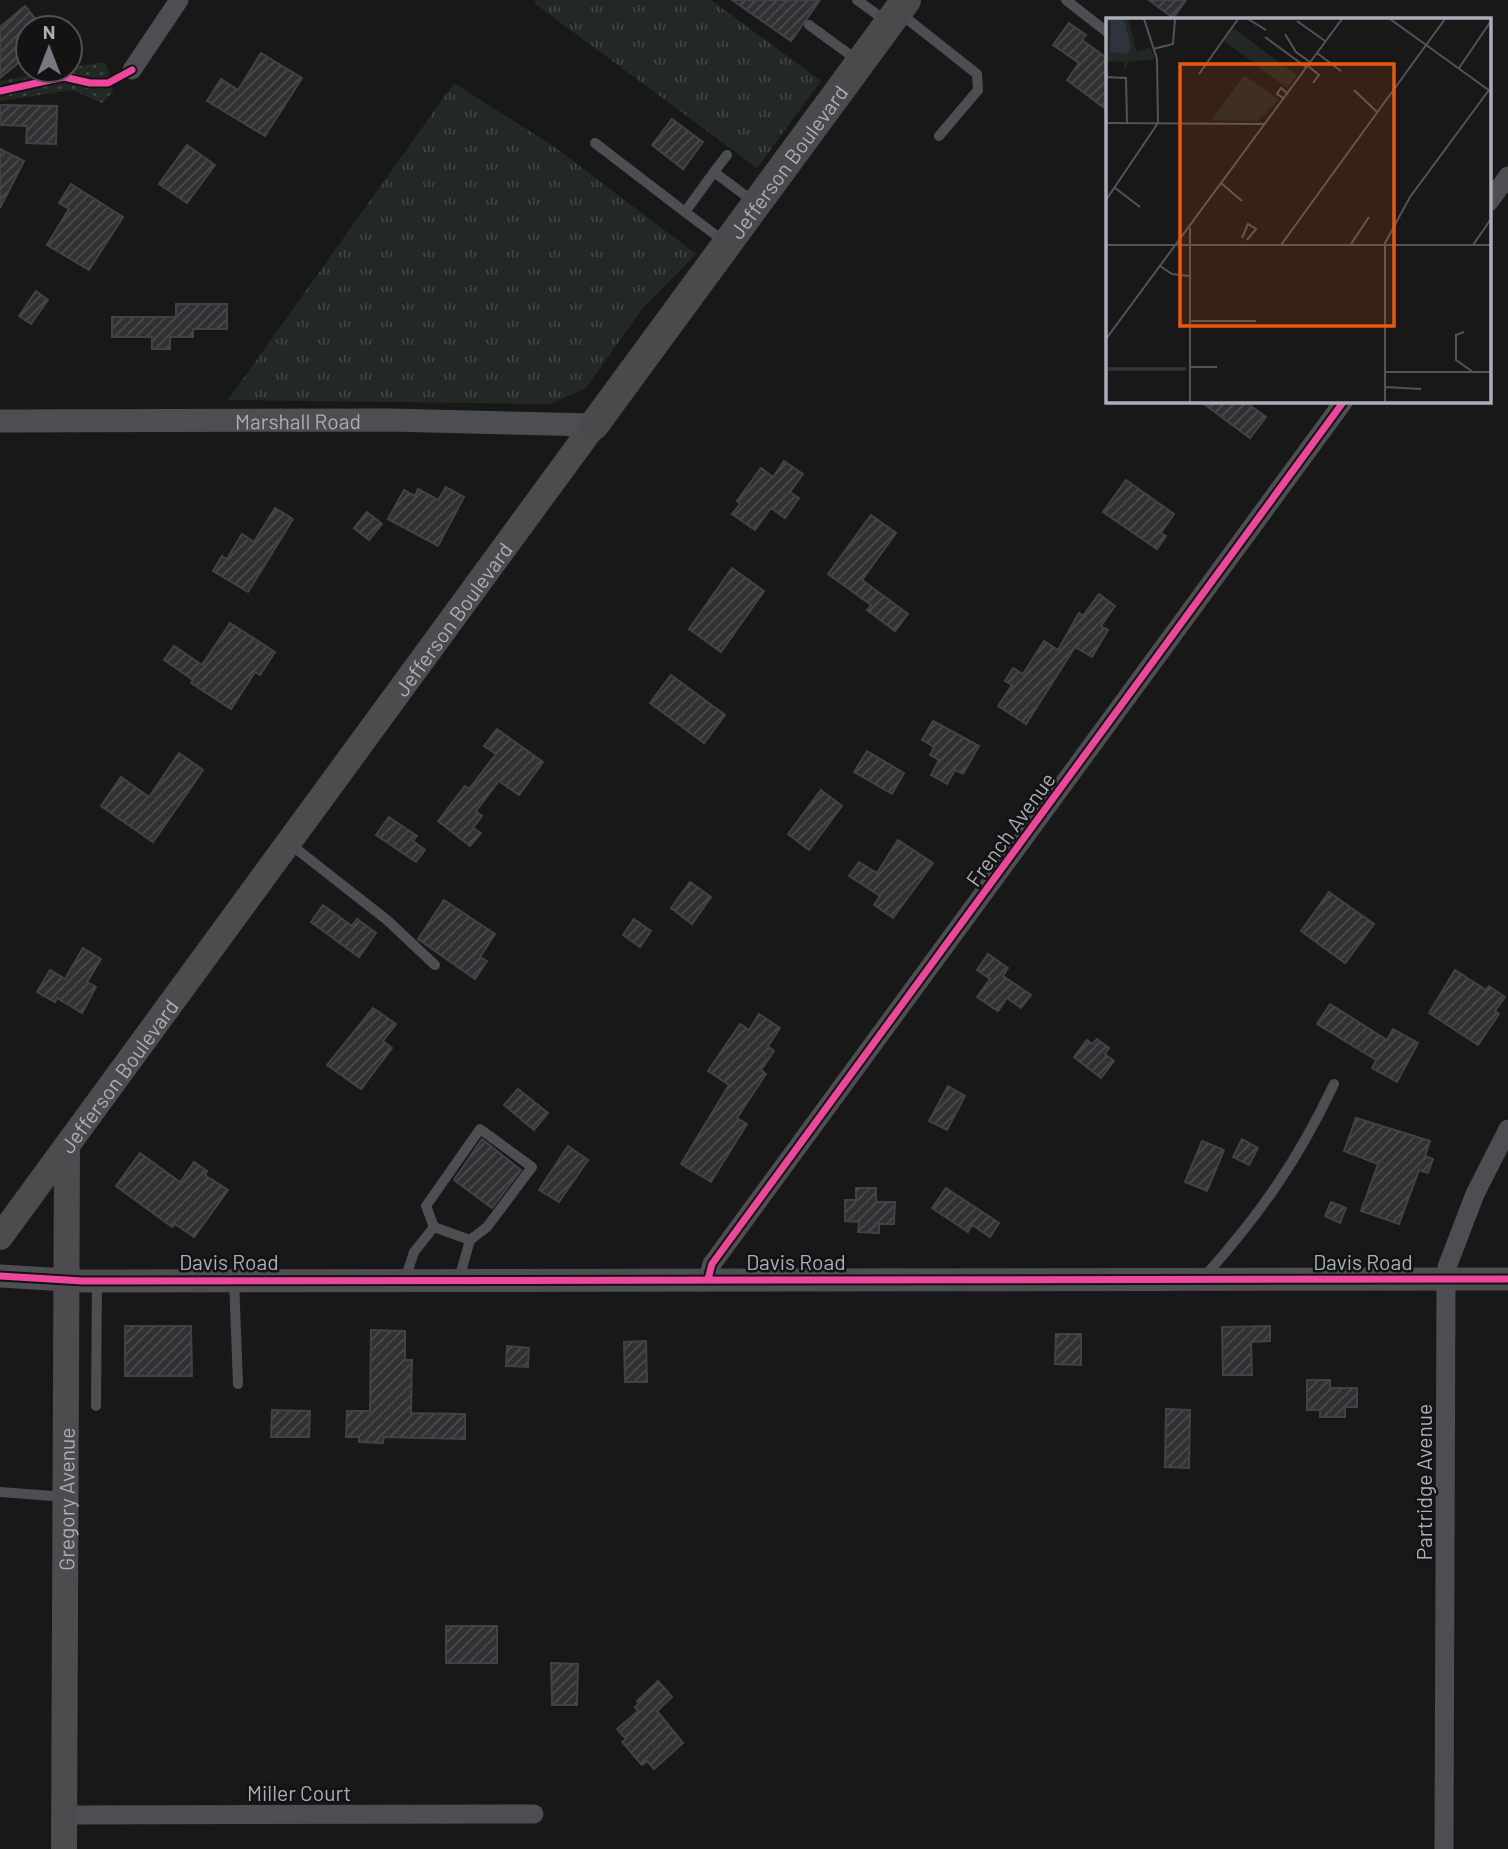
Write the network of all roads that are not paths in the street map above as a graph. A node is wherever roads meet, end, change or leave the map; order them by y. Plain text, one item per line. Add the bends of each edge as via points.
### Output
1 (179, 0) edge
2 (857, 0) edge
3 (1066, 0) edge
4 (898, 12) edge
5 (809, 25) dead end
6 (1106, 31) edge
7 (860, 63) junction
8 (132, 70) dead end
9 (939, 136) dead end
10 (595, 143) dead end
11 (727, 155) dead end
12 (714, 172) junction
13 (1508, 176) edge
14 (1490, 201) edge
15 (757, 205) junction
16 (685, 212) junction
17 (728, 244) junction
18 (1343, 402) edge
19 (0, 421) edge
20 (589, 432) junction
21 (290, 844) junction
22 (435, 965) dead end
23 (1334, 1084) dead end
24 (1508, 1129) edge
25 (67, 1148) junction
26 (434, 1227) junction
27 (0, 1237) edge
28 (470, 1240) junction
29 (0, 1276) edge
30 (97, 1279) junction
31 (234, 1279) junction
32 (405, 1279) junction
33 (459, 1279) junction
34 (708, 1279) junction
35 (1202, 1279) junction
36 (1446, 1279) junction
37 (1508, 1279) edge
38 (67, 1280) junction
39 (238, 1384) dead end
40 (96, 1406) dead end
41 (0, 1492) edge
42 (66, 1497) junction
43 (534, 1814) dead end
44 (64, 1815) junction
45 (64, 1849) edge
46 (1444, 1849) edge

1 - 8 street
2 - 4 lane
3 - 6 lane
4 - 7 main road, Jefferson Boulevard
4 - 9 lane via 977,74 978,90
5 - 7 lane
7 - 15 main road, Jefferson Boulevard
10 - 16 lane
11 - 12 lane
12 - 15 lane
12 - 16 lane
13 - 14 street
15 - 17 main road, Jefferson Boulevard
16 - 17 lane
17 - 20 main road, Jefferson Boulevard
18 - 34 street, French Avenue via 712,1264
19 - 20 street, Marshall Road via 390,420
20 - 21 main road, Jefferson Boulevard
21 - 22 lane via 387,919
21 - 25 main road, Jefferson Boulevard
23 - 35 lane via 1276,1190
24 - 36 street, Partridge Avenue via 1475,1194
25 - 27 main road, Jefferson Boulevard
25 - 38 main road, Gregory Avenue
26 - 28 lane
26 - 28 lane via 426,1206 480,1129 532,1167 487,1227
26 - 32 lane via 414,1252
28 - 33 lane
29 - 38 street, Davis Road
30 - 31 street, Davis Road
30 - 38 street, Davis Road
30 - 40 lane
31 - 32 street, Davis Road
31 - 39 lane
32 - 33 street, Davis Road
33 - 34 street, Davis Road
34 - 35 street, Davis Road
35 - 36 street, Davis Road
36 - 37 street, Davis Road
36 - 46 street, Partridge Avenue
38 - 42 main road, Gregory Avenue
41 - 42 lane
42 - 44 main road, Gregory Avenue
43 - 44 street, Miller Court
44 - 45 main road, Gregory Avenue

